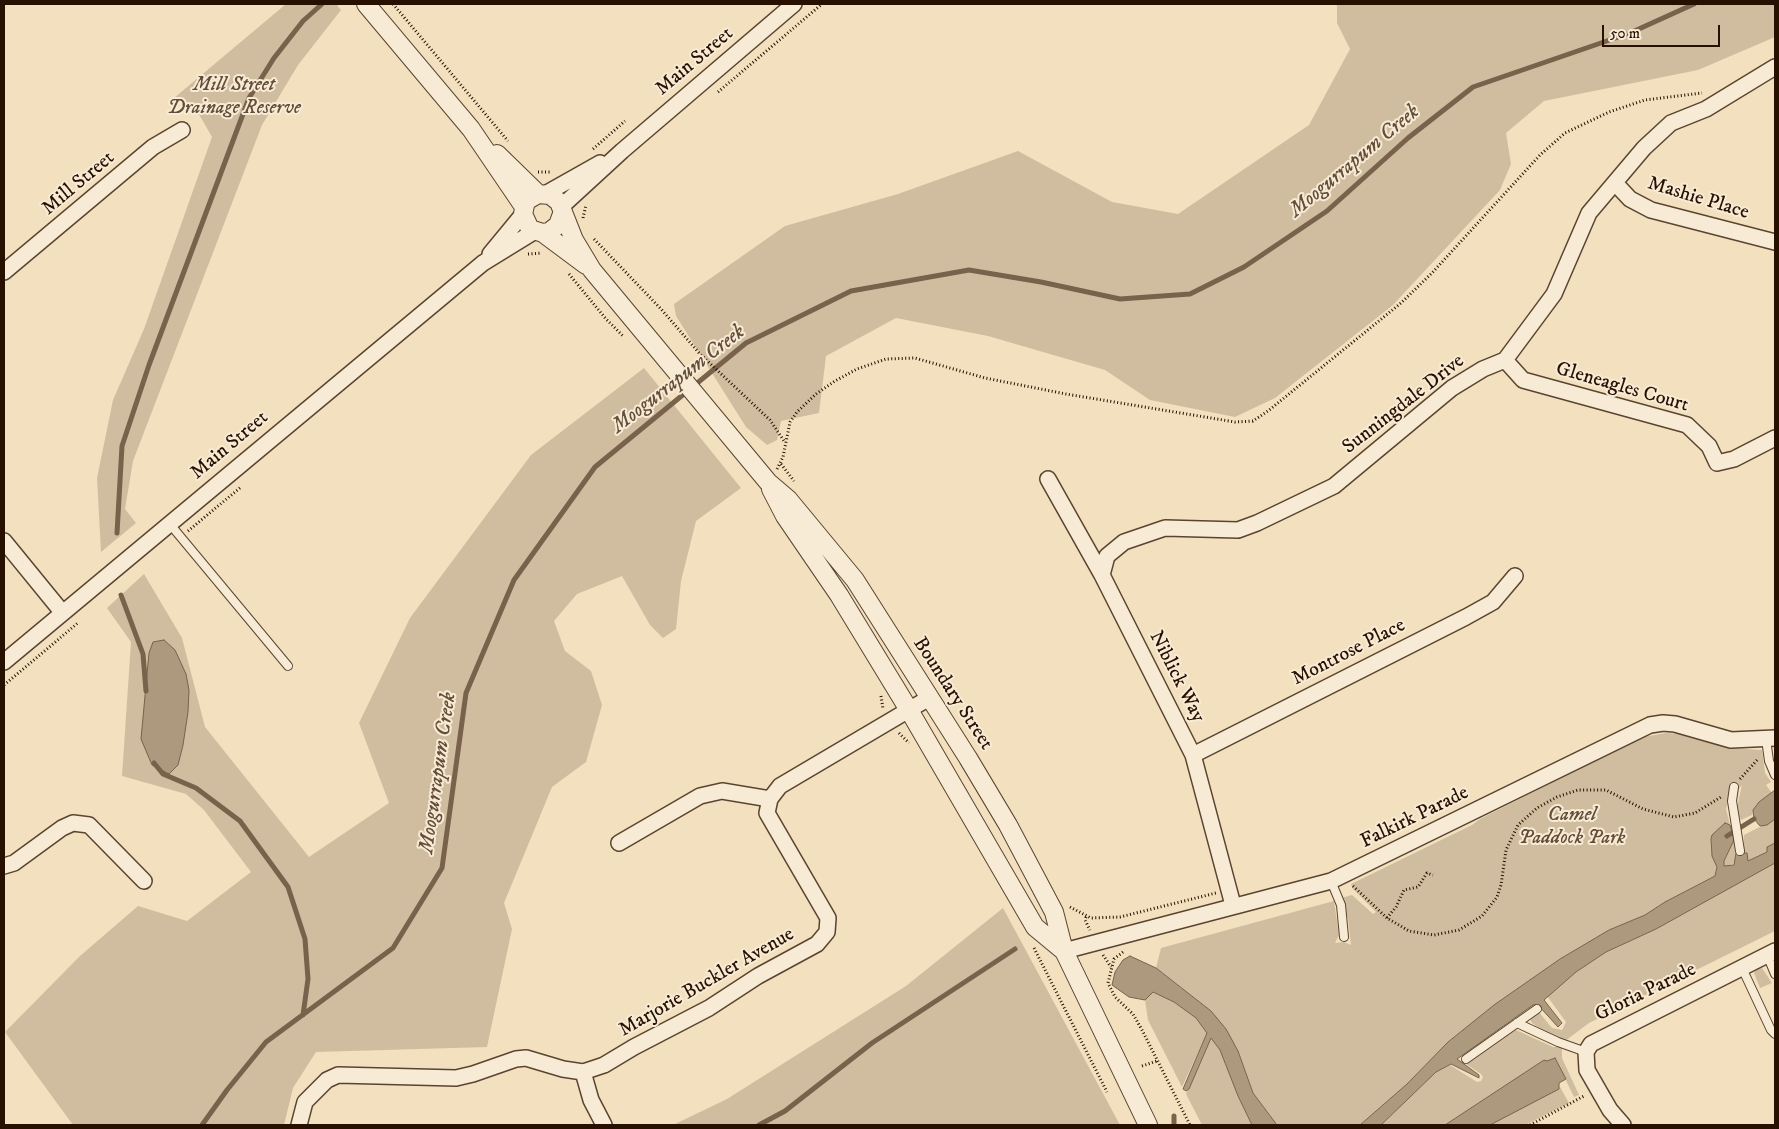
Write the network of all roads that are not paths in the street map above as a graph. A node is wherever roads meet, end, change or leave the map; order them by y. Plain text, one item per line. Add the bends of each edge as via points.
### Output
1 (366, 4) edge
2 (794, 4) edge
3 (1775, 67) edge
4 (471, 129) junction
5 (182, 130) dead end
6 (622, 151) junction
7 (1615, 183) junction
8 (541, 194) junction
9 (523, 211) junction
10 (562, 211) junction
11 (539, 232) junction
12 (1775, 242) edge
13 (482, 262) junction
14 (592, 270) junction
15 (4, 272) edge
16 (1505, 360) junction
17 (1775, 438) edge
18 (1048, 479) dead end
19 (768, 482) junction
20 (169, 523) junction
21 (4, 541) edge
22 (1102, 575) junction
23 (1515, 576) dead end
24 (62, 612) junction
25 (4, 662) edge
26 (288, 666) dead end
27 (929, 698) junction
28 (909, 710) junction
29 (1770, 743) edge
30 (1193, 755) junction
31 (1775, 775) edge
32 (1734, 787) road end
33 (770, 799) junction
34 (618, 843) dead end
35 (1740, 851) dead end
36 (4, 866) edge
37 (144, 881) dead end
38 (1334, 887) junction
39 (1233, 905) junction
40 (1344, 937) dead end
41 (1064, 950) junction
42 (1771, 953) edge
43 (1742, 968) junction
44 (1775, 974) edge
45 (1536, 1009) dead end
46 (1517, 1023) junction
47 (1775, 1034) edge
48 (1586, 1052) junction
49 (1466, 1059) dead end
50 (583, 1072) junction
51 (299, 1125) edge
52 (604, 1125) edge
53 (1148, 1125) edge
54 (1623, 1125) edge

1 - 4 street, Boundary Street
2 - 6 street, Main Street
3 - 7 street via 1706,109 1671,123 1644,148
4 - 8 street, Boundary Street
4 - 9 street, Boundary Street
5 - 15 street, Mill Street via 153,148
6 - 8 street, Main Street
6 - 10 street, Main Street
7 - 12 street, Mashie Place via 1630,199 1651,210
7 - 16 street via 1589,213 1554,294
8 - 9 street via 526,201
8 - 10 street, Boundary Street via 555,198
9 - 11 street, Boundary Street via 526,225
9 - 13 street, Main Street
10 - 11 street via 558,225 549,232
10 - 14 street, Boundary Street
11 - 13 street, Main Street
11 - 14 street, Boundary Street
13 - 20 street, Main Street
14 - 19 street, Boundary Street
16 - 17 street, Gleneagles Court via 1523,380 1687,425 1709,446 1717,463 1734,459
16 - 22 street, Sunningdale Drive via 1482,369 1452,388 1334,486 1238,530 1165,528 1124,542 1107,556
18 - 22 street, Niblick Way
19 - 27 street, Boundary Street via 788,499 855,580
19 - 28 street, Boundary Street via 784,516 839,595
20 - 24 street, Main Street
20 - 26 lane
21 - 24 street
22 - 30 street, Niblick Way
23 - 30 street, Montrose Place via 1493,602
24 - 25 street, Main Street
27 - 28 street
27 - 41 street, Boundary Street via 1008,825 1054,912
28 - 33 street via 780,786
28 - 41 street, Boundary Street via 1035,927
29 - 31 lane
29 - 38 street, Falkirk Parade via 1731,740 1675,724 1650,725
30 - 39 street, Niblick Way
32 - 35 lane via 1732,801
33 - 34 street via 722,791 700,796
33 - 50 street, Marjorie Buckler Avenue via 767,813 828,918 827,932 817,944 758,976 709,1008 604,1065
36 - 37 street via 62,828 73,823 89,824
38 - 39 street, Falkirk Parade
38 - 40 lane via 1341,905
39 - 41 street, Falkirk Parade
41 - 53 street, Boundary Street
42 - 43 street, Gloria Parade
42 - 44 lane
43 - 47 lane
43 - 48 street, Gloria Parade via 1600,1038
45 - 46 lane
46 - 48 lane
46 - 49 lane
48 - 54 street, Gloria Parade via 1587,1070 1610,1110
50 - 51 street, Marjorie Buckler Avenue via 526,1058 456,1078 338,1075 327,1080 305,1102
50 - 52 street via 591,1100

